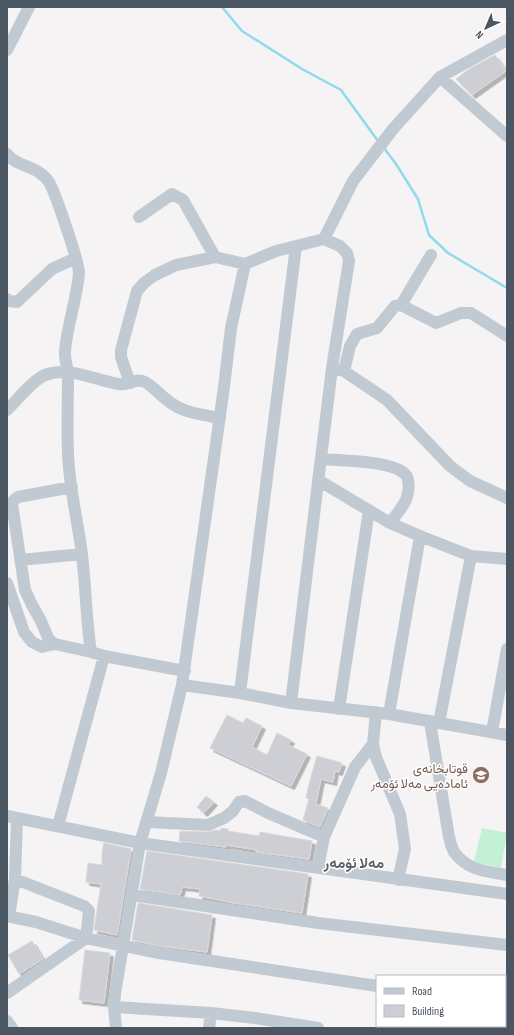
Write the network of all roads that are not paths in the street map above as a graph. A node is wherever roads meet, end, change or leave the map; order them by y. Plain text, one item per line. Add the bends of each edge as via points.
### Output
1 (30, 7) edge
2 (507, 40) edge
3 (7, 50) edge
4 (440, 77) junction
5 (507, 136) edge
6 (7, 154) edge
7 (138, 217) dead end
8 (324, 239) junction
9 (296, 246) junction
10 (431, 255) dead end
11 (215, 257) junction
12 (76, 258) junction
13 (245, 264) junction
14 (7, 299) edge
15 (401, 305) junction
16 (507, 336) edge
17 (332, 368) junction
18 (68, 372) junction
19 (344, 372) junction
20 (130, 383) junction
21 (7, 410) edge
22 (220, 418) junction
23 (321, 460) junction
24 (318, 480) junction
25 (72, 487) junction
26 (507, 498) edge
27 (369, 510) junction
28 (390, 522) junction
29 (420, 536) junction
30 (82, 554) junction
31 (471, 556) junction
32 (507, 559) edge
33 (20, 560) junction
34 (7, 583) edge
35 (55, 644) junction
36 (507, 649) edge
37 (91, 652) junction
38 (104, 656) junction
39 (185, 672) junction
40 (182, 685) junction
41 (240, 693) junction
42 (291, 703) junction
43 (338, 708) junction
44 (376, 712) junction
45 (389, 714) junction
46 (435, 723) junction
47 (492, 732) junction
48 (507, 735) edge
49 (373, 744) junction
50 (12, 817) edge
51 (146, 822) junction
52 (58, 826) junction
53 (324, 837) junction
54 (140, 843) junction
55 (318, 868) junction
56 (507, 875) edge
57 (15, 880) junction
58 (398, 880) junction
59 (507, 894) edge
60 (132, 895) junction
61 (8, 916) edge
62 (86, 938) junction
63 (123, 945) junction
64 (507, 945) edge
65 (376, 986) edge
66 (7, 993) edge
67 (114, 1006) junction
68 (211, 1013) junction
69 (7, 1021) edge
70 (12, 1028) edge
71 (116, 1028) edge
72 (209, 1028) edge
73 (318, 1028) edge

1 - 3 street
2 - 4 street
4 - 5 street
4 - 8 street via 353,181
6 - 12 street via 16,162 41,173 48,181
7 - 11 street via 172,194 178,197 183,200
8 - 9 street
8 - 17 street via 340,246 347,253 349,261
9 - 13 street
9 - 41 street
10 - 15 street
11 - 13 street
11 - 20 street via 176,265 155,275 137,291 121,350
12 - 14 street via 52,269 17,302
12 - 18 street via 79,272 65,352
13 - 22 street via 231,328
15 - 16 street via 436,323 471,313
15 - 19 street via 395,306 377,328 357,334 350,346
17 - 19 street
17 - 23 street
18 - 20 street via 119,384
18 - 21 street via 45,375
18 - 25 street via 68,455
19 - 26 street via 387,400 450,466 470,481
20 - 22 street via 135,380 146,382 172,404 189,412
22 - 39 street
23 - 24 street
23 - 28 street via 381,464 404,474 409,480 407,498
24 - 27 street
24 - 42 street
25 - 30 street
25 - 33 street via 18,497 14,500 12,504
27 - 28 street
27 - 43 street
28 - 29 street
29 - 31 street
29 - 45 street
30 - 33 street
30 - 37 street
31 - 32 street
31 - 46 street
33 - 35 street via 25,590 50,640
34 - 35 street via 24,632 32,642 42,647
35 - 37 street
36 - 47 street
37 - 38 street
38 - 39 street
38 - 52 street
39 - 40 street
40 - 41 street
40 - 51 street
41 - 42 street
42 - 43 street
43 - 44 street
44 - 45 street
44 - 49 street
45 - 46 street
46 - 47 street
46 - 56 street via 449,837 454,851 464,862 476,869
47 - 48 street
49 - 53 street via 355,767
49 - 58 street via 400,814 405,849
50 - 52 street
50 - 57 street
51 - 53 street via 208,825 224,818 239,802 245,801
51 - 54 street
52 - 54 street
53 - 55 street
54 - 55 street
54 - 60 street
55 - 58 street
57 - 61 street
57 - 62 street via 87,908
58 - 59 street
60 - 63 street
60 - 64 street via 318,923
61 - 62 street
62 - 63 street
62 - 66 street
63 - 65 street via 159,953
63 - 67 street
67 - 68 street
67 - 71 street
68 - 72 street
68 - 73 street
69 - 70 street

